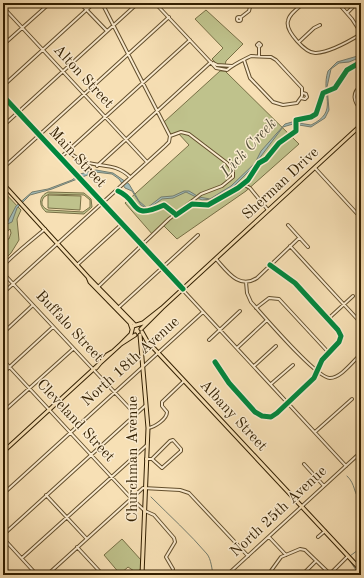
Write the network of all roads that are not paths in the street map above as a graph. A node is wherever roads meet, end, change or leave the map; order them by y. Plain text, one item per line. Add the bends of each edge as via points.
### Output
1 (5, 3) edge
2 (50, 3) edge
3 (80, 3) edge
4 (94, 3) edge
5 (102, 3) edge
6 (138, 3) edge
7 (155, 3) edge
8 (251, 3) edge
9 (304, 3) edge
10 (338, 3) edge
11 (357, 3) edge
12 (3, 6) edge
13 (87, 10) junction
14 (347, 13) junction
15 (169, 17) junction
16 (240, 18) dead end
17 (114, 25) junction
18 (320, 25) dead end
19 (22, 28) junction
20 (107, 32) junction
21 (361, 33) edge
22 (190, 40) junction
23 (299, 42) junction
24 (3, 46) edge
25 (259, 47) dead end
26 (43, 50) junction
27 (128, 54) junction
28 (259, 56) junction
29 (244, 60) junction
30 (212, 62) junction
31 (63, 72) junction
32 (143, 82) junction
33 (3, 86) edge
34 (361, 86) edge
35 (303, 93) junction
36 (84, 94) junction
37 (3, 96) edge
38 (301, 98) junction
39 (361, 110) edge
40 (158, 111) junction
41 (18, 112) junction
42 (105, 117) junction
43 (3, 126) edge
44 (360, 128) edge
45 (39, 135) junction
46 (170, 136) junction
47 (126, 140) junction
48 (68, 151) junction
49 (60, 158) junction
50 (147, 162) junction
51 (97, 166) junction
52 (3, 168) edge
53 (315, 168) junction
54 (129, 178) junction
55 (3, 184) edge
56 (193, 201) junction
57 (102, 203) junction
58 (268, 211) junction
59 (361, 218) edge
60 (122, 224) junction
61 (288, 225) dead end
62 (45, 229) junction
63 (198, 235) dead end
64 (299, 238) junction
65 (58, 243) junction
66 (142, 246) junction
67 (290, 246) junction
68 (308, 247) dead end
69 (216, 259) junction
70 (77, 265) junction
71 (270, 265) junction
72 (3, 267) edge
73 (162, 267) junction
74 (3, 273) edge
75 (88, 277) junction
76 (246, 282) junction
77 (13, 284) junction
78 (98, 287) junction
79 (182, 289) junction
80 (3, 293) edge
81 (353, 296) dead end
82 (34, 305) junction
83 (344, 305) junction
84 (162, 308) junction
85 (256, 308) junction
86 (117, 309) junction
87 (240, 311) dead end
88 (203, 312) junction
89 (328, 319) junction
90 (267, 320) junction
91 (361, 323) edge
92 (136, 325) junction
93 (54, 327) junction
94 (132, 330) junction
95 (220, 330) junction
96 (3, 333) edge
97 (139, 334) junction
98 (209, 340) dead end
99 (148, 341) junction
100 (121, 344) junction
101 (140, 344) junction
102 (276, 346) dead end
103 (74, 348) junction
104 (237, 348) junction
105 (159, 352) junction
106 (329, 353) junction
107 (361, 354) edge
108 (3, 360) edge
109 (215, 362) dead end
110 (293, 365) dead end
111 (254, 366) junction
112 (9, 367) junction
113 (143, 367) junction
114 (95, 369) junction
115 (317, 372) junction
116 (3, 373) edge
117 (185, 380) junction
118 (271, 384) junction
119 (29, 388) junction
120 (115, 392) junction
121 (352, 398) dead end
122 (288, 403) junction
123 (146, 405) junction
124 (49, 410) junction
125 (3, 412) edge
126 (135, 414) junction
127 (148, 428) junction
128 (315, 432) junction
129 (70, 433) junction
130 (147, 445) junction
131 (4, 450) edge
132 (361, 452) edge
133 (91, 455) junction
134 (146, 459) junction
135 (152, 459) junction
136 (304, 464) dead end
137 (346, 466) junction
138 (111, 477) junction
139 (324, 486) junction
140 (145, 488) junction
141 (3, 494) edge
142 (46, 495) junction
143 (131, 498) junction
144 (302, 507) junction
145 (144, 511) junction
146 (67, 517) junction
147 (325, 531) junction
148 (3, 534) edge
149 (269, 537) junction
150 (318, 537) dead end
151 (3, 538) edge
152 (87, 539) junction
153 (77, 547) junction
154 (286, 555) junction
155 (248, 556) junction
156 (348, 556) junction
157 (22, 558) junction
158 (315, 562) junction
159 (174, 569) dead end
160 (361, 570) edge
161 (142, 571) junction
162 (37, 575) edge
163 (47, 575) edge
164 (103, 575) edge
165 (137, 575) edge
166 (142, 575) edge
167 (227, 575) edge
168 (268, 575) edge
169 (302, 575) edge
170 (329, 575) edge

1 - 12 street
2 - 19 street
3 - 13 street
4 - 13 street
5 - 17 street
6 - 17 street
7 - 15 street
8 - 16 street via 250,9
9 - 23 street via 288,20 289,30
10 - 14 street
11 - 14 street
12 - 19 street, Alton Street
13 - 20 street
13 - 26 street
14 - 21 street
15 - 22 street
15 - 27 street
17 - 20 street
17 - 27 street
18 - 23 street
19 - 24 street
19 - 26 street, Alton Street
20 - 31 street
21 - 23 street via 346,43 319,53 309,52
22 - 30 street
22 - 32 street
25 - 28 street
26 - 31 street, Alton Street
26 - 33 street
27 - 32 street
27 - 36 street
28 - 29 street via 251,56
28 - 35 street via 275,59 300,86
29 - 30 street via 222,70
29 - 38 street via 250,78 269,99 281,105 294,104
30 - 40 street
31 - 36 street, Alton Street
31 - 41 street
32 - 40 street
32 - 42 street
34 - 39 street via 356,90 354,97
35 - 38 street
35 - 38 street via 307,97
36 - 42 street, Alton Street
36 - 45 street
37 - 41 street, Main Street
40 - 46 street
40 - 47 street
41 - 43 street
41 - 45 street, Main Street
42 - 47 street, Alton Street
42 - 48 street
44 - 53 main road, Sherman Drive
45 - 49 street, Main Street
45 - 52 street
46 - 50 street via 168,143
46 - 56 street via 188,133 232,169 231,180
47 - 50 street, Alton Street
47 - 51 street
48 - 49 street
48 - 51 street via 80,161
49 - 57 street, Main Street
50 - 54 street
51 - 54 street via 119,169
53 - 58 main road, Sherman Drive
53 - 59 street
54 - 57 street
55 - 62 main road
56 - 58 street via 199,204 210,203 243,184 250,188
56 - 66 street
57 - 60 street, Main Street
57 - 65 street
58 - 69 main road, Sherman Drive
60 - 66 street, Main Street
60 - 70 street
61 - 64 street
62 - 65 main road
62 - 72 street
63 - 73 street
64 - 67 street
64 - 68 street
65 - 70 main road
65 - 77 street
66 - 73 street, Main Street
66 - 78 street
67 - 71 street
67 - 83 street
69 - 76 street via 234,278
69 - 79 main road, Sherman Drive
70 - 75 main road
71 - 76 street via 255,279
71 - 89 street via 295,283
73 - 79 street, Main Street
73 - 86 street
74 - 77 street, Buffalo Street
75 - 78 main road
75 - 86 main road via 88,280
76 - 85 street via 248,297
77 - 80 street
77 - 82 street, Buffalo Street
78 - 86 main road
79 - 84 main road, Sherman Drive
79 - 88 street, Main Street
81 - 83 street
82 - 93 street, Buffalo Street
82 - 96 street
83 - 89 street
83 - 91 street
84 - 92 main road via 144,323
84 - 97 main road
85 - 90 street
85 - 106 street via 267,299 277,298
86 - 92 main road
86 - 94 main road via 130,323
87 - 95 street
88 - 95 street, Main Street
88 - 105 street, North 18th Avenue
89 - 106 street via 340,334 339,342
90 - 104 street
90 - 115 street
92 - 94 main road
92 - 97 main road
93 - 103 street, Buffalo Street
93 - 112 street
94 - 97 main road
94 - 100 main road
95 - 98 street
95 - 104 street, Main Street
97 - 99 main road, Albany Street
97 - 100 main road
97 - 101 main road, Churchman Avenue
99 - 101 main road
99 - 105 main road, Albany Street
100 - 114 main road
101 - 113 main road, Churchman Avenue
102 - 111 street
103 - 114 street, Buffalo Street
103 - 119 street
104 - 111 street, Main Street
105 - 113 street, North 18th Avenue
105 - 117 main road, Albany Street
106 - 115 street
107 - 115 street via 335,377 326,378
108 - 112 street, Cleveland Street
109 - 122 street via 230,385 259,415 273,416
110 - 118 street
111 - 118 street, Main Street
112 - 116 street
112 - 119 street, Cleveland Street
113 - 120 street, North 18th Avenue
113 - 123 main road, Churchman Avenue
114 - 120 street, Buffalo Street
114 - 124 main road
115 - 122 street
117 - 127 street via 162,402 167,412 166,416 154,427
117 - 144 main road, Albany Street
118 - 122 street, Main Street
119 - 124 street, Cleveland Street
119 - 125 street
120 - 126 street, Buffalo Street
120 - 129 street, North 18th Avenue
121 - 128 street
122 - 128 street, Main Street
123 - 126 street
123 - 127 main road, Churchman Avenue
124 - 129 street, Cleveland Street
124 - 131 main road
126 - 133 street
127 - 130 main road, Churchman Avenue
128 - 137 street, Main Street
129 - 133 street, Cleveland Street
129 - 141 street, North 18th Avenue
130 - 134 main road, Churchman Avenue
130 - 138 street
132 - 137 street, North 25th Avenue
133 - 138 street, Cleveland Street
133 - 142 street
134 - 135 street
134 - 140 main road, Churchman Avenue
135 - 135 street via 162,468 181,449 170,440
136 - 139 street
137 - 139 street, North 25th Avenue
138 - 143 street, Cleveland Street
138 - 146 street
139 - 144 street, North 25th Avenue
140 - 143 street
140 - 145 main road, Churchman Avenue
140 - 155 street via 183,490 189,493
142 - 146 street
142 - 148 street
143 - 145 street, Cleveland Street
143 - 152 street
144 - 147 main road, Albany Street
144 - 149 street, North 25th Avenue
145 - 159 street, Cleveland Street via 154,515 175,538 166,557
145 - 161 main road, Churchman Avenue
146 - 152 street
146 - 157 street
147 - 150 street
147 - 156 main road, Albany Street
149 - 154 street
149 - 155 street, North 25th Avenue
151 - 157 street
152 - 153 street
153 - 163 street
153 - 164 street
154 - 158 street via 301,549
154 - 168 street via 280,558
155 - 167 street, North 25th Avenue
156 - 160 main road, Albany Street
156 - 170 street
157 - 162 street
158 - 169 street
158 - 170 street
161 - 165 street
161 - 166 main road, Churchman Avenue

